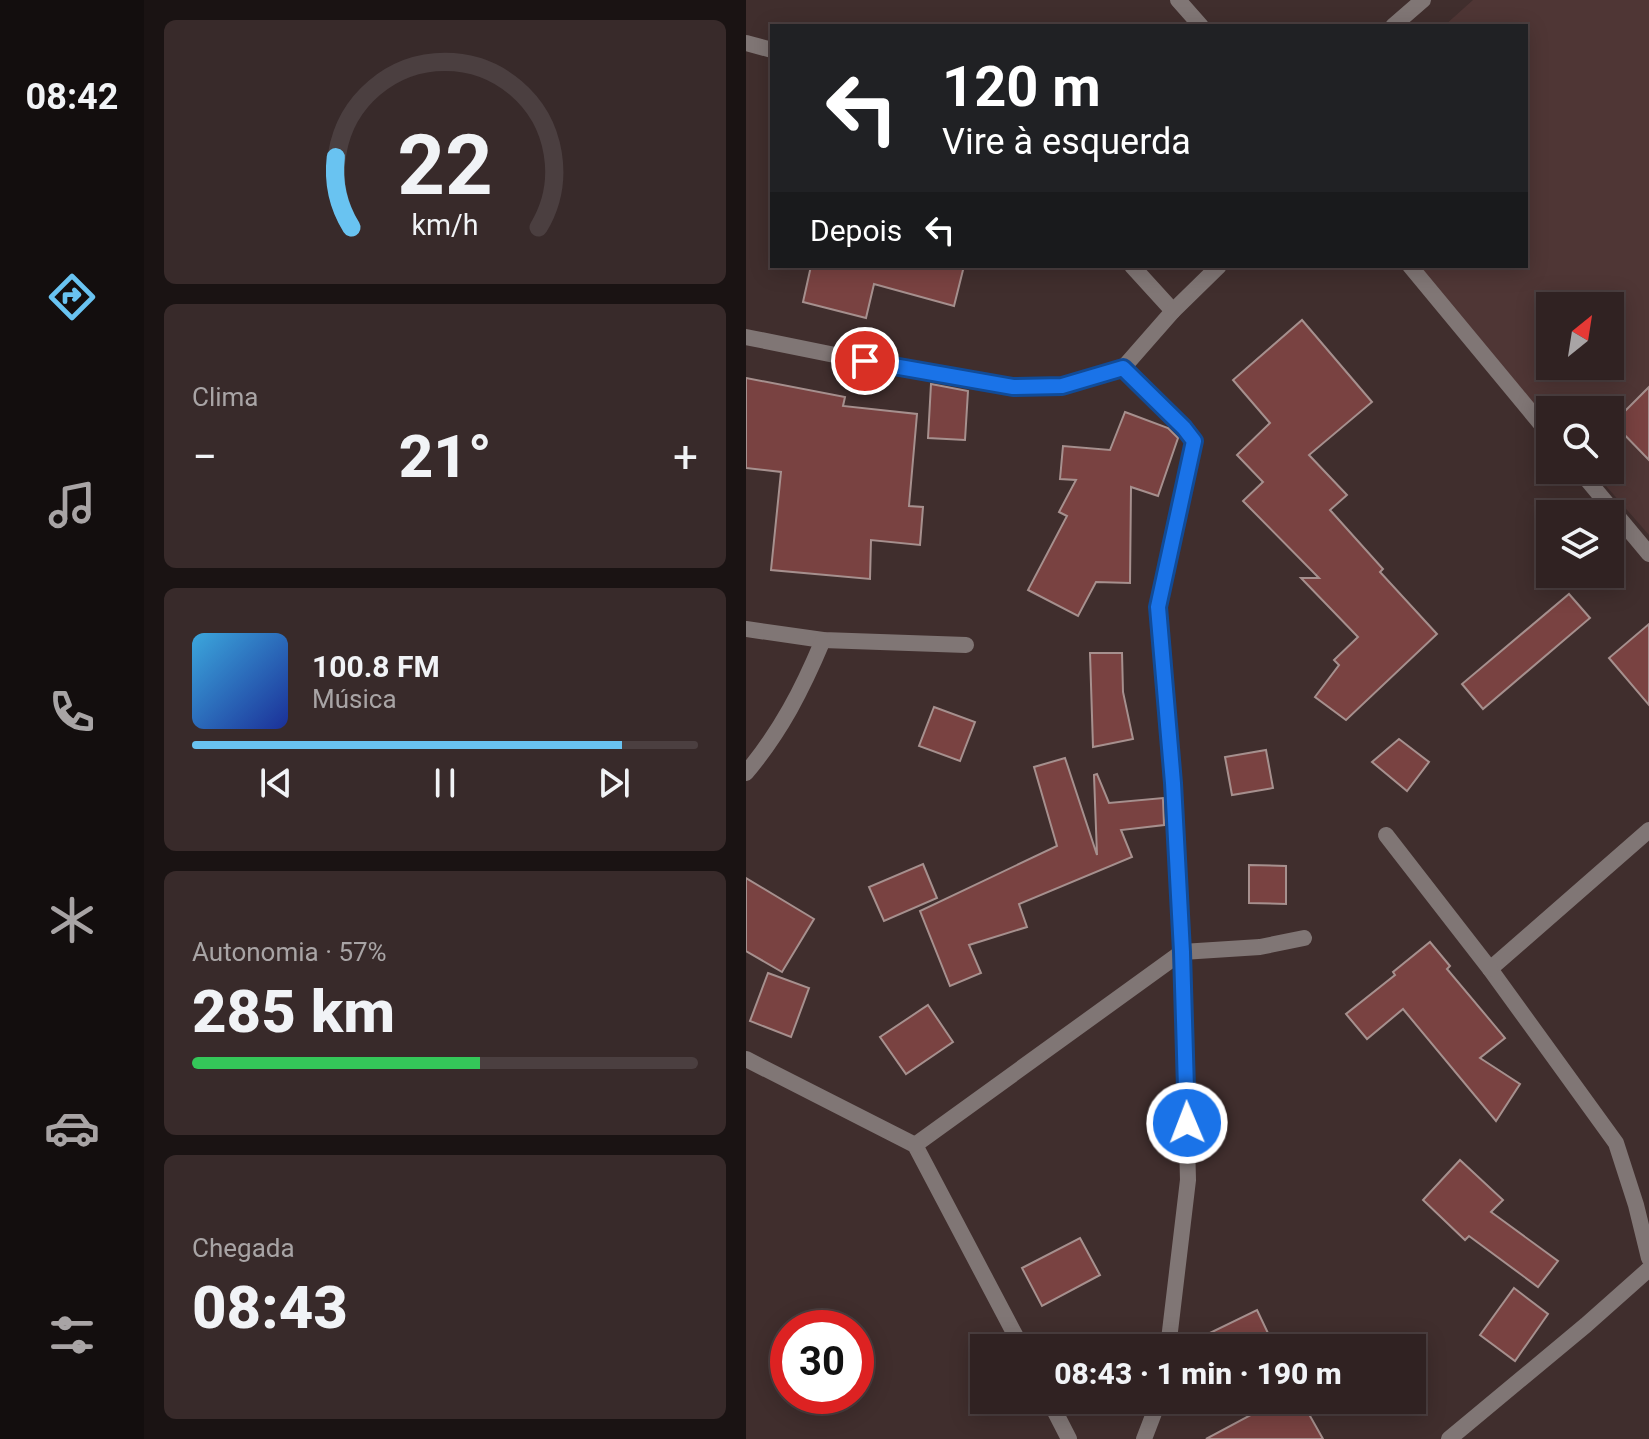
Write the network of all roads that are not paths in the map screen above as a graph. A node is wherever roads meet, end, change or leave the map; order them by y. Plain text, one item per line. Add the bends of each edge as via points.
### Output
1 (1178, 0) edge
2 (1423, 0) edge
3 (1199, 24) edge
4 (1395, 24) edge
5 (746, 43) edge
6 (770, 49) edge
7 (1134, 268) edge
8 (1217, 268) edge
9 (1412, 268) edge
10 (1173, 311) junction
11 (746, 337) edge
12 (1123, 368) junction
13 (1536, 418) edge
14 (1591, 484) edge
15 (1649, 554) edge
16 (746, 629) edge
17 (823, 640) junction
18 (966, 645) dead end
19 (746, 773) edge
20 (1649, 830) edge
21 (1386, 835) dead end
22 (1304, 938) dead end
23 (1182, 952) junction
24 (1490, 969) junction
25 (746, 1059) edge
26 (915, 1145) junction
27 (1649, 1258) edge
28 (1649, 1269) edge
29 (1015, 1334) edge
30 (1170, 1334) edge
31 (1056, 1414) edge
32 (1154, 1414) edge
33 (1069, 1439) edge
34 (1144, 1439) edge
35 (1449, 1439) edge

1 - 3 street
2 - 4 street
5 - 6 street
7 - 10 street
8 - 10 street
9 - 13 street
10 - 12 street
11 - 12 street via 1013,387 1062,386
12 - 23 street via 1194,441 1158,607
14 - 15 street
16 - 17 street
17 - 18 street
17 - 19 street via 799,698
20 - 24 street
21 - 24 street
22 - 23 street
23 - 26 street
23 - 30 street via 1188,1180
24 - 27 street via 1616,1143
25 - 26 street
26 - 29 street
28 - 35 street
31 - 33 street
32 - 34 street

